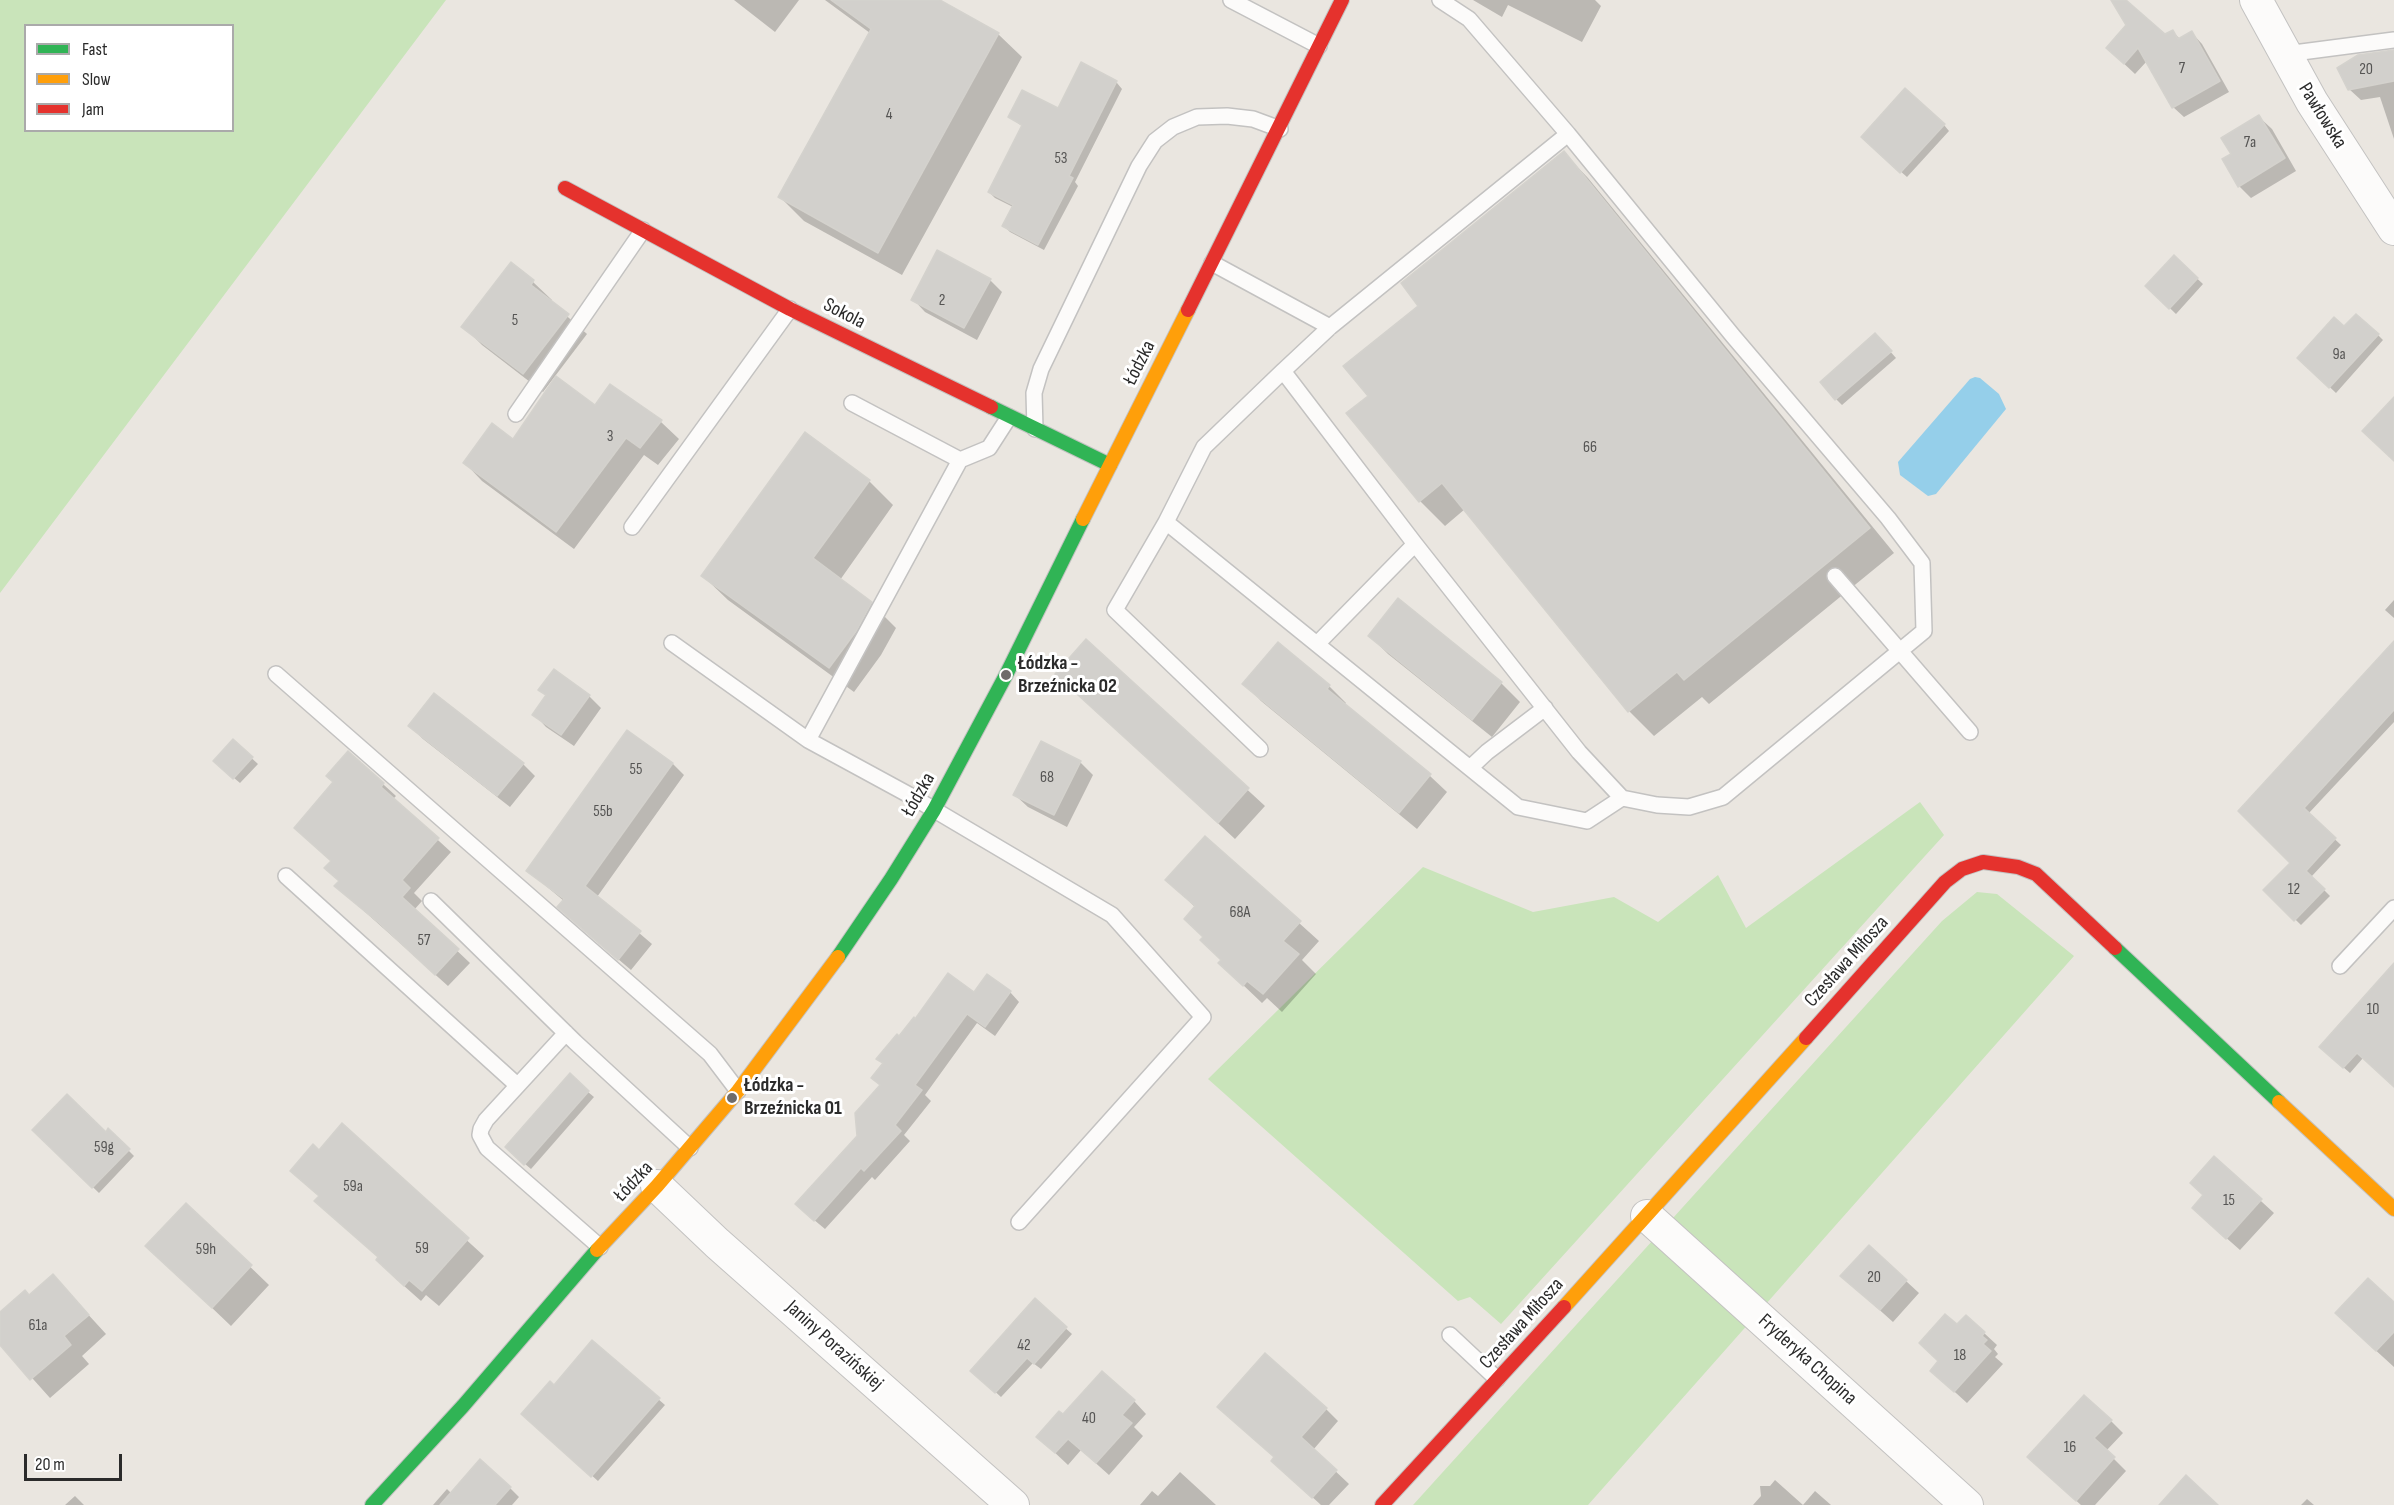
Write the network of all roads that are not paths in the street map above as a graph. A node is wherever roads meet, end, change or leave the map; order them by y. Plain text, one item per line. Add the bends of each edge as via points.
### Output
1 (1231, 0) edge
2 (1342, 0) edge
3 (1440, 0) edge
4 (2256, 0) edge
5 (2394, 40) edge
6 (1320, 46) junction
7 (2286, 54) junction
8 (1280, 129) junction
9 (1568, 134) junction
10 (565, 188) dead end
11 (643, 230) junction
12 (2394, 230) edge
13 (1212, 263) junction
14 (790, 309) junction
15 (1330, 327) junction
16 (1283, 371) junction
17 (852, 403) dead end
18 (516, 414) dead end
19 (1009, 417) junction
20 (1035, 429) junction
21 (960, 460) junction
22 (1110, 465) junction
23 (1166, 522) junction
24 (632, 527) dead end
25 (1415, 544) junction
26 (1835, 576) dead end
27 (672, 643) dead end
28 (1317, 644) junction
29 (1899, 652) junction
30 (276, 674) dead end
31 (1545, 708) junction
32 (1970, 732) dead end
33 (808, 740) junction
34 (1260, 749) dead end
35 (1470, 768) junction
36 (1622, 798) junction
37 (934, 810) junction
38 (286, 876) dead end
39 (431, 901) dead end
40 (2394, 908) edge
41 (2340, 966) dead end
42 (566, 1033) junction
43 (517, 1085) junction
44 (738, 1091) junction
45 (690, 1148) junction
46 (657, 1186) junction
47 (2394, 1209) edge
48 (1647, 1216) junction
49 (1019, 1222) dead end
50 (600, 1247) junction
51 (1450, 1335) dead end
52 (1497, 1379) junction
53 (372, 1505) edge
54 (1013, 1505) edge
55 (1382, 1505) edge
56 (1967, 1505) edge

1 - 6 lane
2 - 6 street, Łódzka
3 - 9 lane via 1469,20
4 - 7 street, Pawłowska
5 - 7 lane
6 - 8 street, Łódzka
7 - 12 street, Pawłowska
8 - 13 street, Łódzka
8 - 20 lane via 1252,119 1197,117 1173,127 1155,141 1139,166 1041,369 1034,393
9 - 15 lane
9 - 29 lane via 1922,563 1924,631
10 - 11 street, Sokola
11 - 14 street, Sokola
11 - 18 lane
13 - 15 lane
13 - 22 street, Łódzka
14 - 19 street, Sokola
14 - 24 lane
15 - 16 lane
16 - 23 lane via 1204,447
16 - 25 lane
17 - 21 lane
19 - 20 street, Sokola
19 - 21 lane via 989,448
20 - 22 street, Sokola
21 - 33 lane
22 - 37 street, Łódzka
23 - 28 lane
23 - 34 lane via 1115,609
25 - 28 lane
25 - 31 lane
26 - 29 lane
27 - 33 lane
28 - 35 lane
29 - 32 lane
29 - 36 lane via 1723,796 1689,807
30 - 44 lane via 710,1054
31 - 35 lane
31 - 36 lane
33 - 37 lane
35 - 36 lane via 1518,807 1587,821
37 - 44 street, Łódzka via 830,968
37 - 49 lane via 1112,915 1203,1017
38 - 43 lane
39 - 42 lane
40 - 41 lane
42 - 43 lane
42 - 45 lane
43 - 50 lane via 481,1129 483,1143
44 - 45 street, Łódzka
45 - 46 street, Łódzka
46 - 50 street, Łódzka
46 - 54 street, Janiny Porazińskiej
47 - 48 street, Czesława Miłosza via 2036,874 1983,862 1962,869 1945,882
48 - 52 street, Czesława Miłosza
48 - 56 street, Fryderyka Chopina
50 - 53 street, Łódzka
51 - 52 lane
52 - 55 street, Czesława Miłosza

